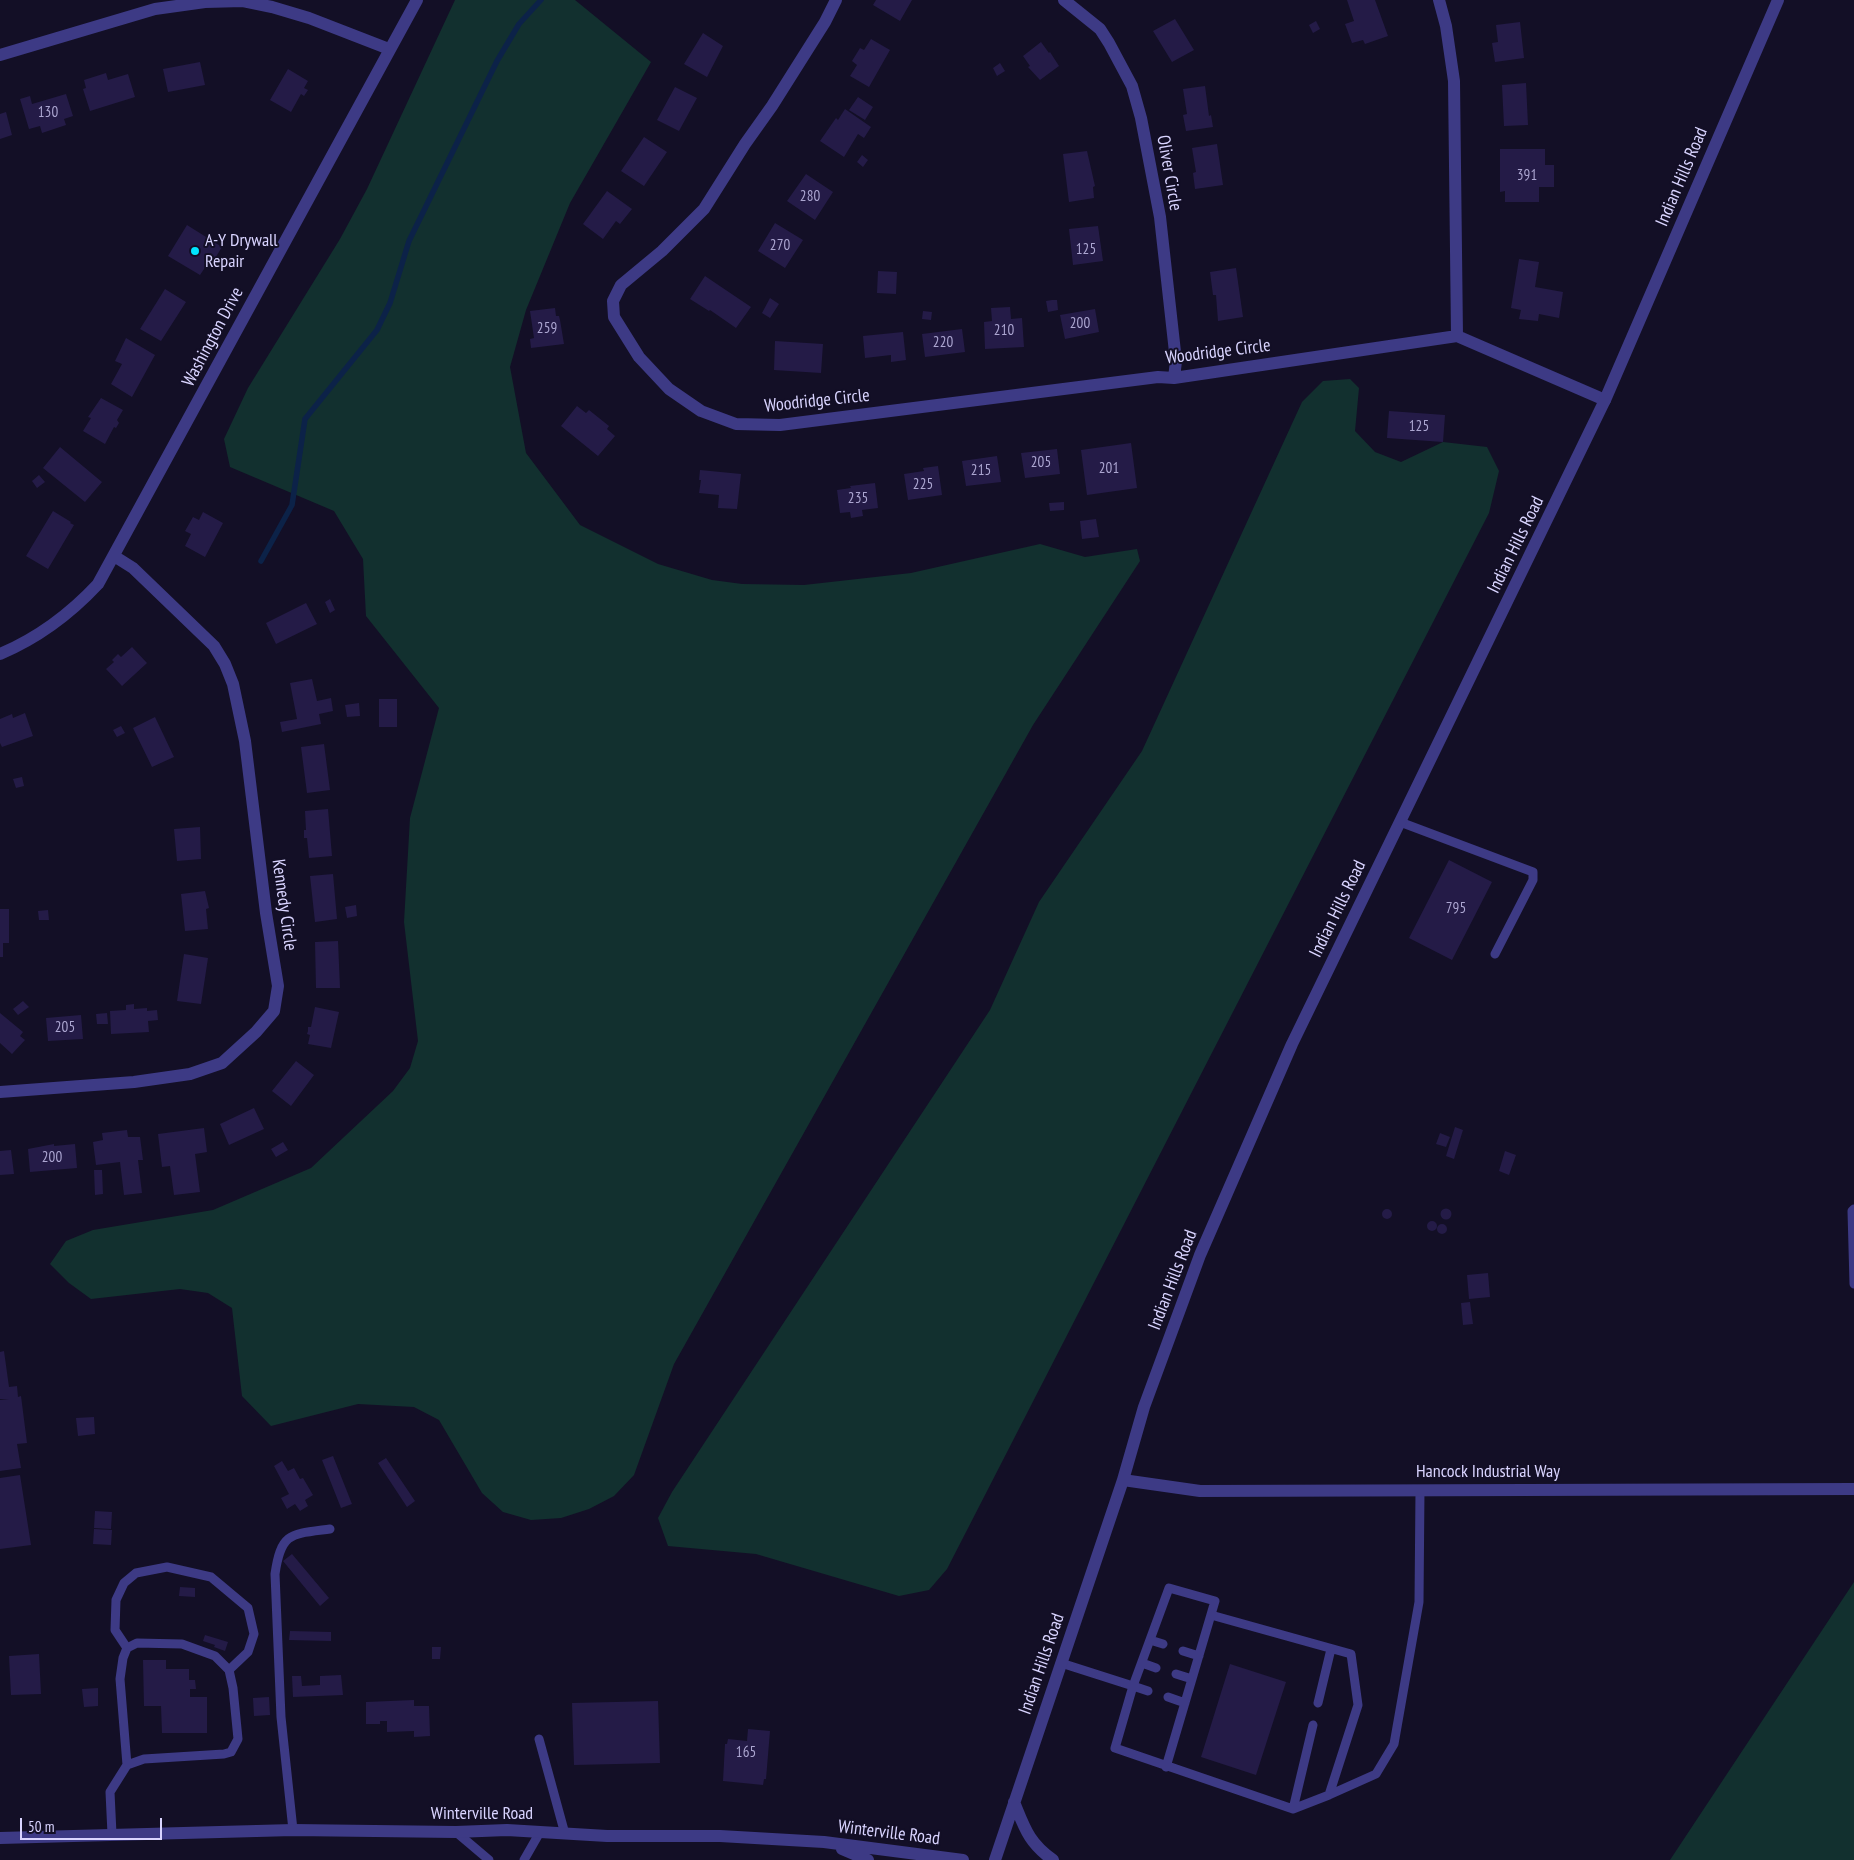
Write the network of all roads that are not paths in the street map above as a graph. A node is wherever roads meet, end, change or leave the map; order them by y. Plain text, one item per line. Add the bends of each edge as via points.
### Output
1 (417, 0) edge
2 (836, 0) edge
3 (1064, 0) edge
4 (1439, 0) edge
5 (1778, 0) edge
6 (389, 49) junction
7 (0, 55) edge
8 (1457, 336) junction
9 (1174, 378) junction
10 (1605, 400) junction
11 (114, 556) junction
12 (0, 654) edge
13 (1400, 822) junction
14 (1495, 954) dead end
15 (0, 1092) edge
16 (1854, 1209) edge
17 (1854, 1284) edge
18 (1123, 1480) junction
19 (1854, 1489) edge
20 (1420, 1490) junction
21 (330, 1529) dead end
22 (1211, 1615) junction
23 (1150, 1640) junction
24 (1163, 1644) dead end
25 (127, 1648) junction
26 (1331, 1649) junction
27 (1183, 1651) dead end
28 (1199, 1656) junction
29 (1061, 1662) junction
30 (1142, 1664) junction
31 (1156, 1668) dead end
32 (229, 1670) junction
33 (1176, 1674) dead end
34 (1192, 1679) junction
35 (1134, 1686) junction
36 (1148, 1691) dead end
37 (1168, 1697) dead end
38 (1185, 1702) junction
39 (1318, 1703) dead end
40 (1313, 1726) dead end
41 (539, 1739) dead end
42 (127, 1765) junction
43 (1166, 1767) junction
44 (1329, 1795) junction
45 (1014, 1802) junction
46 (1293, 1809) junction
47 (293, 1830) junction
48 (456, 1832) junction
49 (540, 1832) junction
50 (112, 1834) junction
51 (565, 1834) junction
52 (0, 1838) edge
53 (824, 1842) junction
54 (489, 1860) edge
55 (524, 1860) edge
56 (868, 1860) edge
57 (963, 1860) edge
58 (994, 1860) edge
59 (1053, 1860) edge

1 - 6 street, Washington Drive
2 - 9 street, Woodridge Circle via 820,31 704,209 662,251 621,285 614,301 614,317 639,356 668,389 701,411 736,424 780,425 1158,377
3 - 9 street, Oliver Circle via 1100,28 1110,43 1132,86 1142,118 1160,217 1176,361
4 - 8 street via 1454,81
5 - 10 street, Indian Hills Road
6 - 7 street via 300,16 242,1 155,9
6 - 11 street, Washington Drive
8 - 9 street, Woodridge Circle
8 - 10 street
10 - 13 street, Indian Hills Road
11 - 12 street, Washington Drive via 98,584 79,604 18,647
11 - 15 street, Kennedy Circle via 133,568 214,646 226,664 245,741 278,986 274,1011 222,1063 190,1074 134,1082
13 - 14 lane via 1533,872 1533,880
13 - 18 street, Indian Hills Road via 1292,1044 1200,1255 1144,1407
16 - 17 lane
18 - 20 street, Hancock Industrial Way via 1200,1491
18 - 29 street, Indian Hills Road
19 - 20 street, Hancock Industrial Way
20 - 44 lane via 1419,1602 1394,1744 1376,1774
21 - 47 lane via 296,1534 283,1543 275,1574 281,1717
22 - 23 lane via 1215,1601 1169,1588
22 - 26 lane
22 - 28 lane
23 - 24 lane
23 - 30 lane
25 - 32 lane via 137,1643 182,1644 215,1656
25 - 32 lane via 115,1630 116,1600 124,1583 136,1573 167,1567 211,1577 248,1608 254,1634 248,1652
25 - 42 lane via 120,1679
26 - 39 lane
26 - 44 lane via 1351,1654 1358,1705
27 - 28 lane
28 - 34 lane
29 - 35 lane
29 - 45 street, Indian Hills Road
30 - 31 lane
30 - 35 lane
32 - 42 lane via 238,1739 231,1752 144,1759
33 - 34 lane
34 - 38 lane
35 - 36 lane
35 - 43 lane via 1116,1748
37 - 38 lane
38 - 43 lane
40 - 46 lane
41 - 51 lane
42 - 50 lane via 110,1792
43 - 46 lane
44 - 46 lane
45 - 58 street, Indian Hills Road
45 - 59 street via 1032,1842
47 - 48 street, Winterville Road
47 - 50 street, Winterville Road
48 - 49 street, Winterville Road
48 - 54 lane
49 - 51 street, Winterville Road
49 - 55 lane
50 - 52 street, Winterville Road
51 - 53 street, Winterville Road via 720,1836
53 - 56 street
53 - 57 street, Winterville Road

